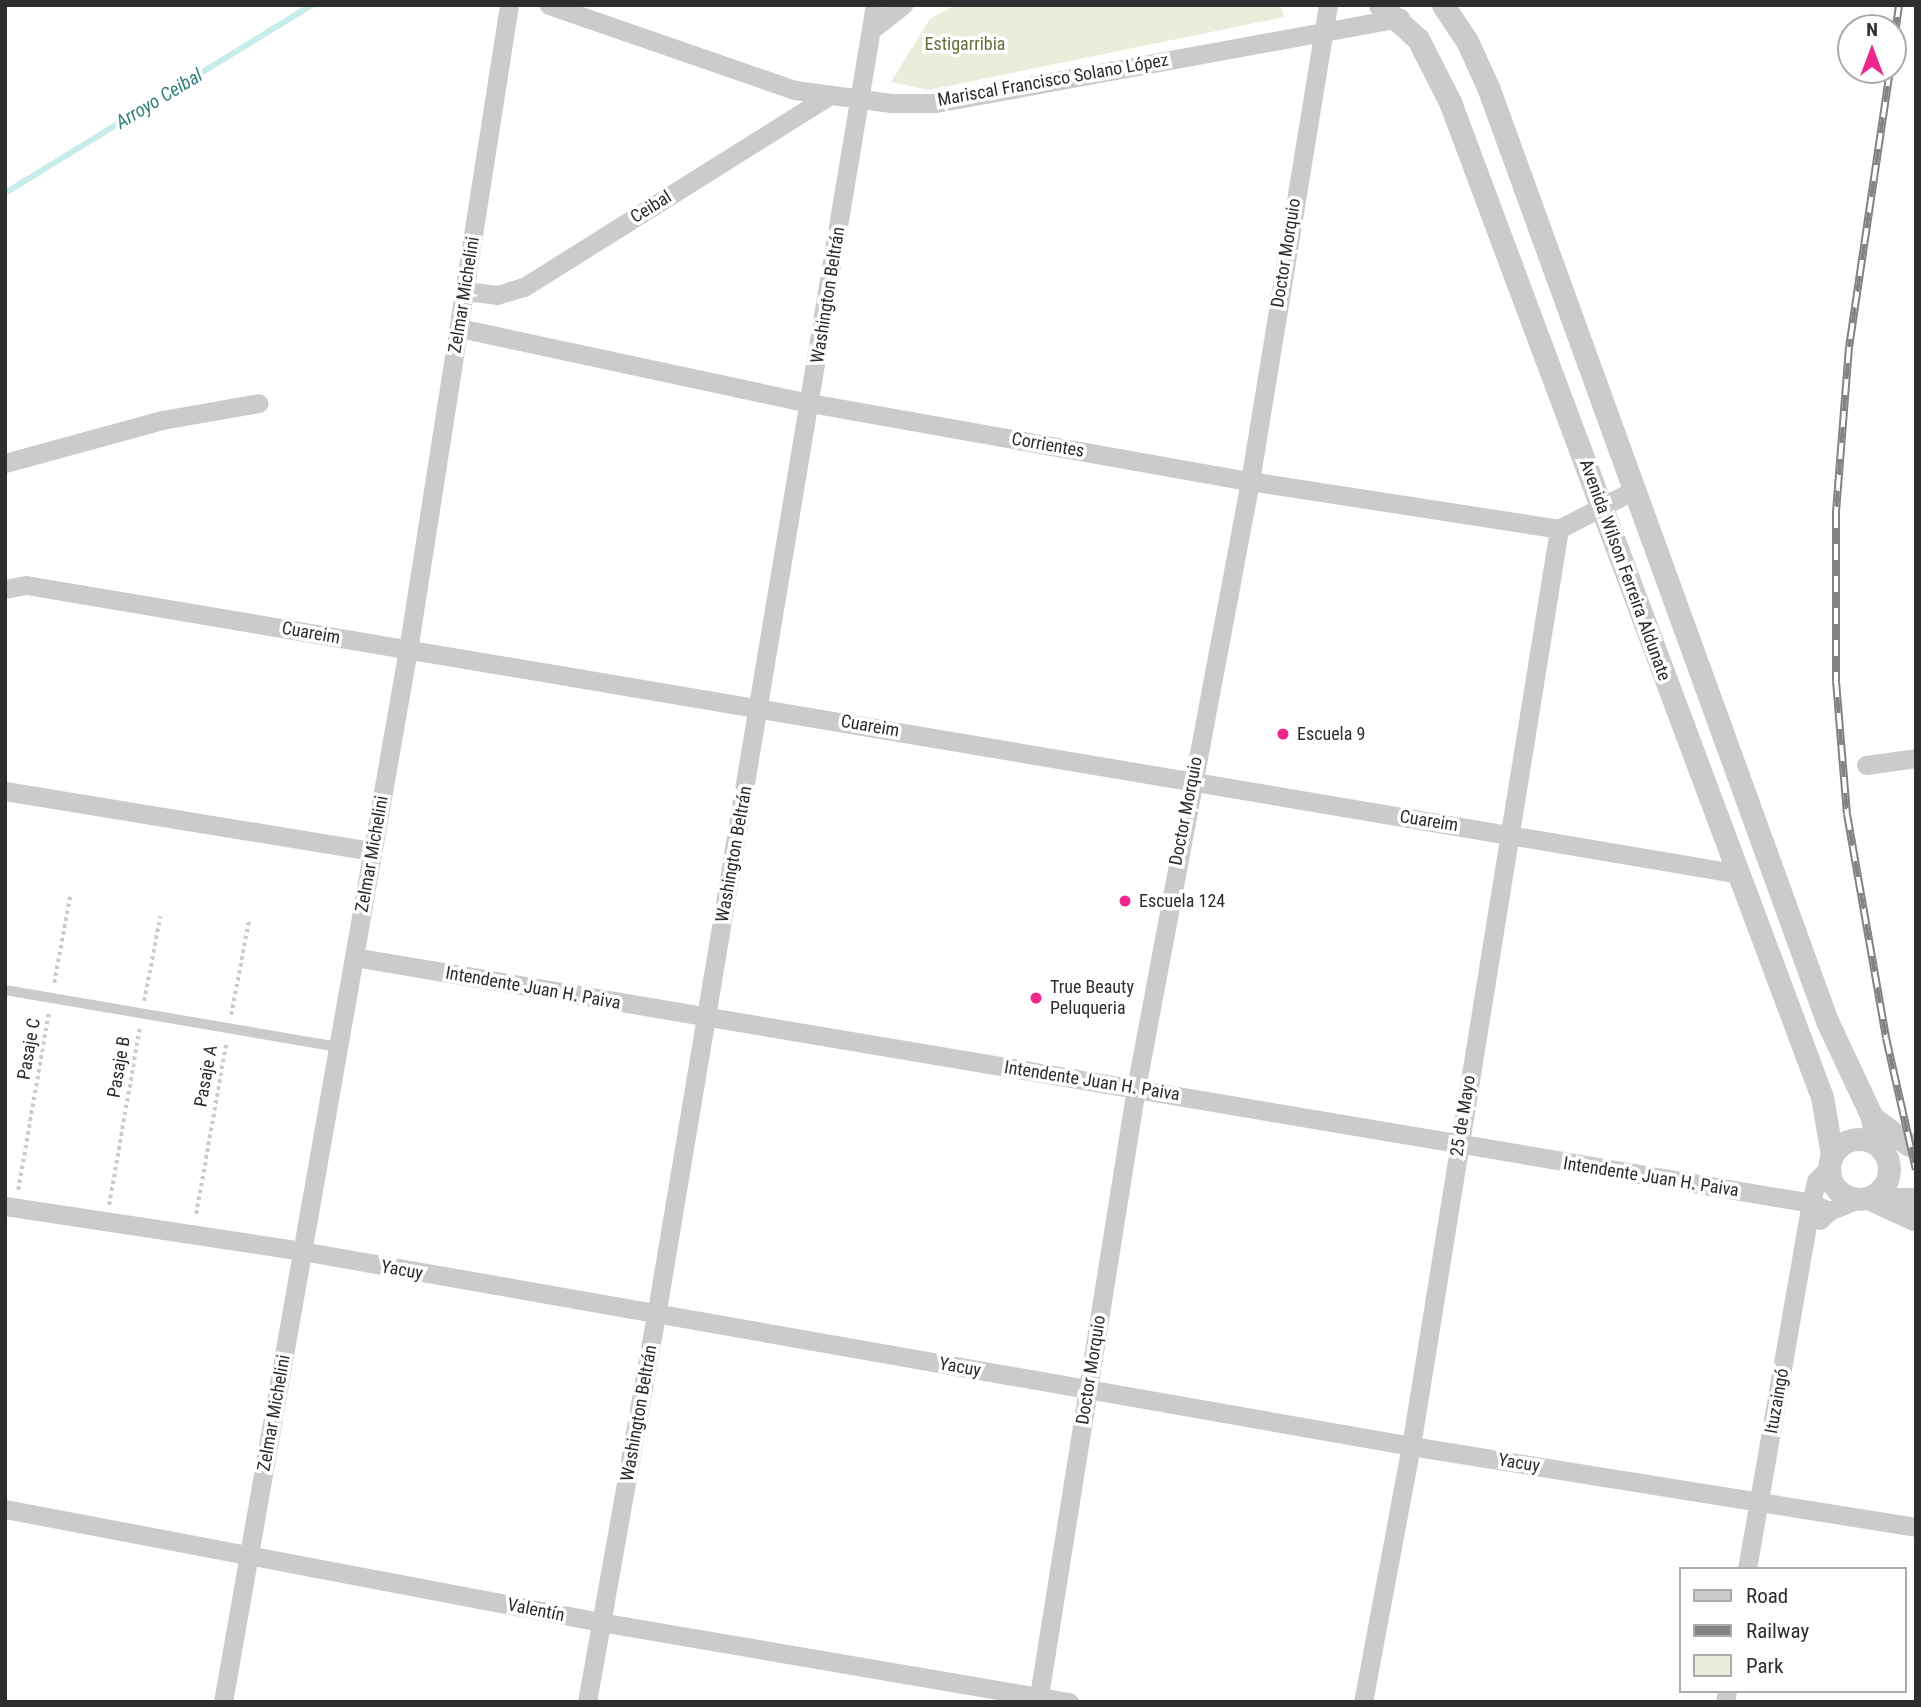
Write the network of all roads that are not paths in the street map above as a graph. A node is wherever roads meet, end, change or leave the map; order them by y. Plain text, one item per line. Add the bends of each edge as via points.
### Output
1 (509, 5) edge
2 (550, 5) edge
3 (875, 5) edge
4 (903, 5) edge
5 (1328, 5) edge
6 (1380, 5) edge
7 (1443, 5) edge
8 (1400, 18) junction
9 (871, 30) junction
10 (1320, 31) junction
11 (830, 94) junction
12 (860, 99) junction
13 (465, 291) junction
14 (459, 328) junction
15 (259, 403) dead end
16 (810, 403) junction
17 (5, 463) edge
18 (1250, 481) junction
19 (1632, 491) junction
20 (1602, 504) junction
21 (1559, 529) junction
22 (5, 589) edge
23 (408, 650) junction
24 (759, 706) junction
25 (1916, 758) edge
26 (1866, 765) dead end
27 (1191, 782) junction
28 (5, 791) edge
29 (1511, 834) junction
30 (372, 851) junction
31 (1735, 873) junction
32 (354, 957) junction
33 (5, 990) edge
34 (706, 1018) junction
35 (338, 1046) junction
36 (1136, 1088) junction
37 (1872, 1116) junction
38 (1878, 1145) junction
39 (1458, 1146) junction
40 (1913, 1148) edge
41 (1830, 1162) junction
42 (1916, 1197) edge
43 (1866, 1198) junction
44 (10, 1206) edge
45 (1820, 1207) junction
46 (1916, 1220) edge
47 (302, 1251) junction
48 (656, 1316) junction
49 (1088, 1389) junction
50 (1411, 1446) junction
51 (1759, 1500) junction
52 (5, 1509) edge
53 (1916, 1527) edge
54 (249, 1555) junction
55 (1747, 1567) edge
56 (600, 1622) junction
57 (1039, 1699) edge
58 (223, 1702) edge
59 (587, 1702) edge
60 (1069, 1702) edge
61 (1363, 1702) edge

1 - 13 street, Zelmar Michelini
2 - 11 street, Mariscal Francisco Solano López via 742,74 795,90
3 - 9 street, Washington Beltrán
4 - 9 street
5 - 10 street, Doctor Morquio
6 - 8 street, Avenida Wilson Ferreira Aldunate
7 - 19 street, Avenida Wilson Ferreira Aldunate via 1467,41 1488,87
8 - 10 street, Mariscal Francisco Solano López
8 - 20 street, Avenida Wilson Ferreira Aldunate via 1429,57 1450,102
9 - 12 street, Washington Beltrán
10 - 12 street, Mariscal Francisco Solano López via 936,103
10 - 18 street, Doctor Morquio
11 - 12 street, Mariscal Francisco Solano López
11 - 13 street, Ceibal via 524,287 497,295
12 - 16 street, Washington Beltrán
13 - 14 street, Zelmar Michelini
14 - 16 street, Corrientes
14 - 23 street, Zelmar Michelini
15 - 17 street via 162,420
16 - 18 street, Corrientes
16 - 24 street, Washington Beltrán
18 - 21 street, Corrientes
18 - 27 street, Doctor Morquio
19 - 20 street
19 - 37 street, Avenida Wilson Ferreira Aldunate via 1827,1021
20 - 21 street
20 - 31 street, Avenida Wilson Ferreira Aldunate
21 - 29 street, 25 de Mayo
22 - 23 street, Cuareim via 26,585
23 - 24 street, Cuareim
23 - 30 street, Zelmar Michelini
24 - 27 street, Cuareim
24 - 34 street, Washington Beltrán
25 - 26 street
27 - 29 street, Cuareim
27 - 36 street, Doctor Morquio
28 - 30 street
29 - 31 street, Cuareim
29 - 39 street, 25 de Mayo
30 - 32 street, Zelmar Michelini
31 - 41 street, Avenida Wilson Ferreira Aldunate via 1822,1097
32 - 34 street, Intendente Juan H. Paiva
32 - 35 street, Zelmar Michelini
33 - 35 lane
34 - 36 street, Intendente Juan H. Paiva
34 - 48 street, Washington Beltrán
35 - 47 street, Zelmar Michelini
36 - 39 street, Intendente Juan H. Paiva
36 - 49 street, Doctor Morquio
37 - 38 street, Avenida Wilson Ferreira Aldunate
37 - 40 street, Avenida Wilson Ferreira Aldunate
38 - 40 street, Avenida Wilson Ferreira Aldunate
38 - 41 street via 1851,1139
38 - 43 street via 1888,1161 1888,1177
39 - 45 street, Intendente Juan H. Paiva
39 - 50 street, 25 de Mayo
41 - 43 street via 1840,1194
41 - 45 street, Ituzaingó via 1816,1181
42 - 43 street
43 - 45 street, Ituzaingó
43 - 46 street
44 - 47 street, Yacuy
45 - 51 street, Ituzaingó via 1808,1234
47 - 48 street, Yacuy
47 - 54 street, Zelmar Michelini
48 - 49 street, Yacuy
48 - 56 street, Washington Beltrán
49 - 50 street, Yacuy
49 - 57 street, Doctor Morquio
50 - 51 street, Yacuy
50 - 61 street, 25 de Mayo
51 - 53 street, Yacuy
51 - 55 street, Ituzaingó
52 - 54 street, Valentín
54 - 56 street, Valentín
54 - 58 street, Zelmar Michelini
56 - 57 street, Valentín
56 - 59 street, Washington Beltrán
57 - 60 street, Valentín

